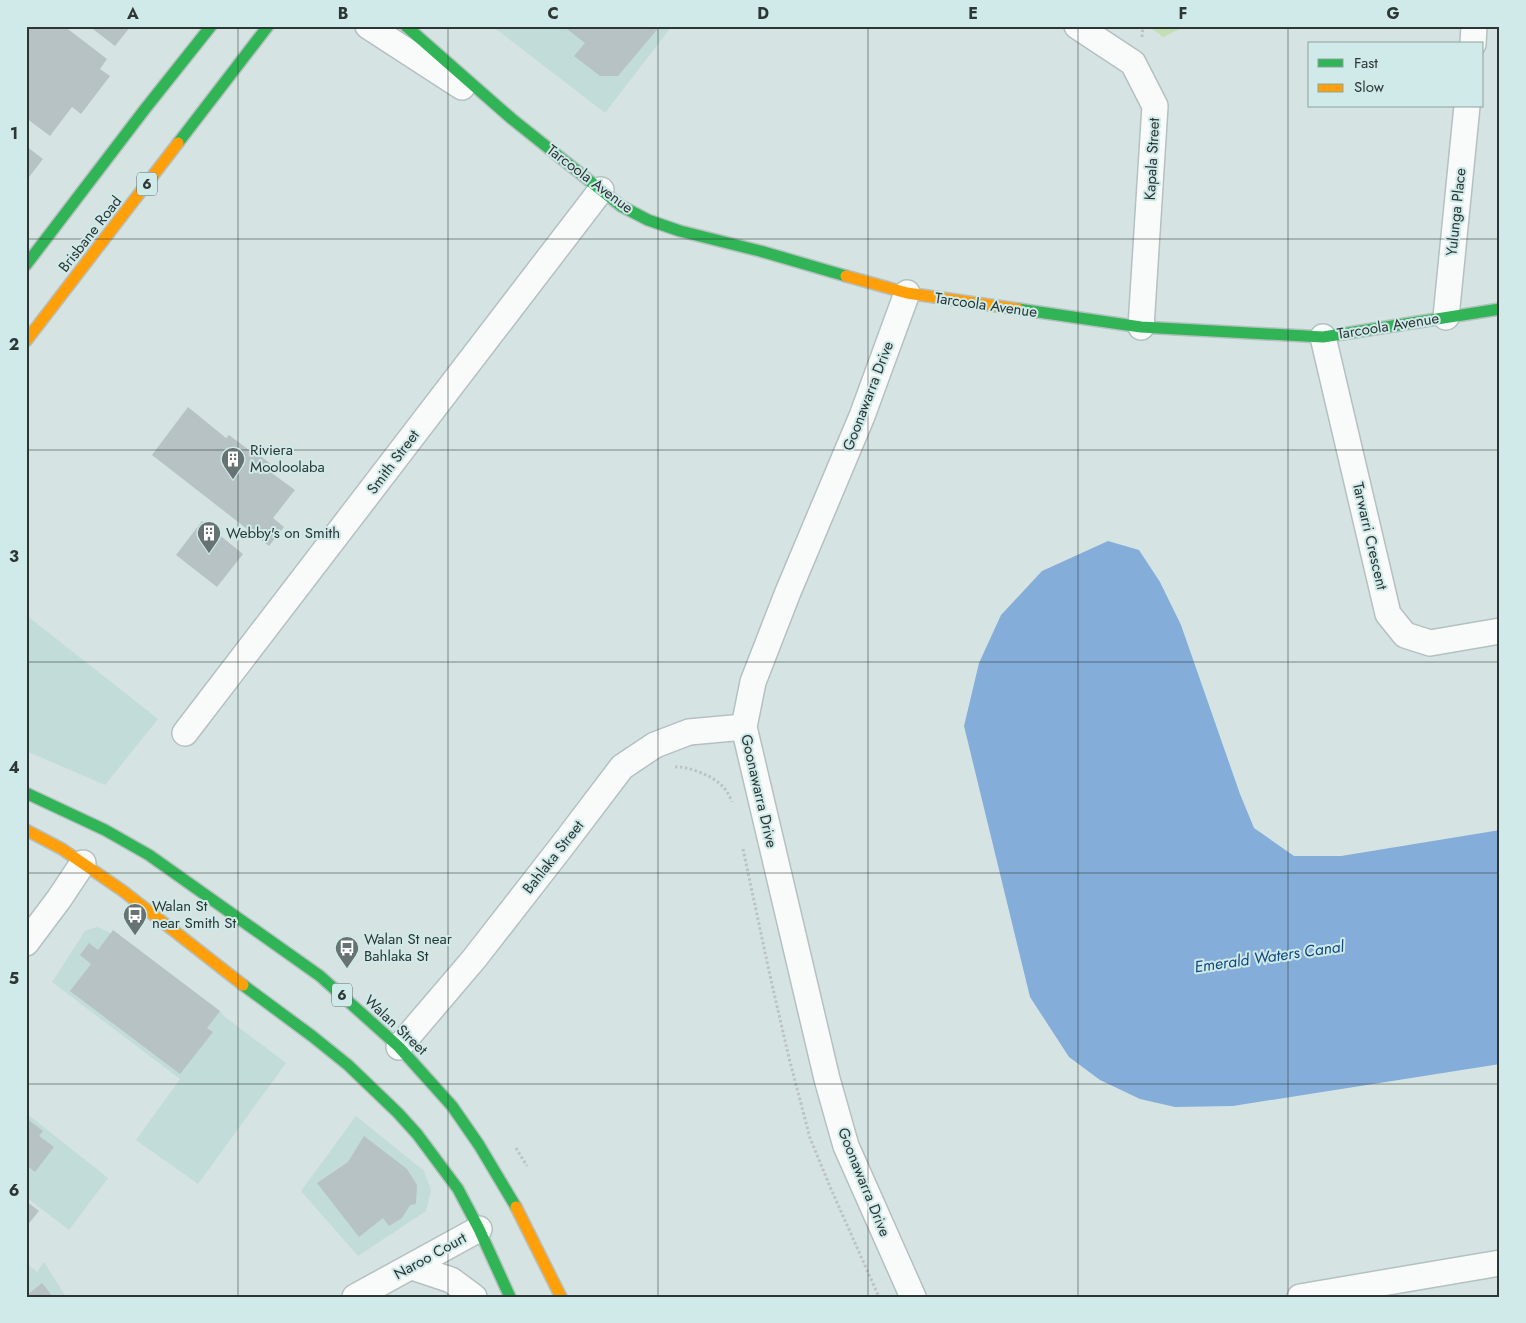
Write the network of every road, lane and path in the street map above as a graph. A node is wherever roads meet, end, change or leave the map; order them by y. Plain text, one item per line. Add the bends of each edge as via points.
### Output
1 (211, 26) edge
2 (268, 26) edge
3 (368, 26) edge
4 (406, 26) edge
5 (1077, 26) edge
6 (1474, 26) edge
7 (1473, 42) edge
8 (1467, 108) edge
9 (512, 119) junction
10 (601, 190) junction
11 (26, 265) edge
12 (907, 293) junction
13 (1500, 309) edge
14 (1446, 317) junction
15 (1141, 327) junction
16 (1323, 337) junction
17 (26, 341) edge
18 (1500, 631) edge
19 (744, 727) junction
20 (185, 734) dead end
21 (669, 768) dead end
22 (26, 793) edge
23 (734, 806) dead end
24 (26, 830) edge
25 (742, 844) dead end
26 (83, 862) junction
27 (26, 943) edge
28 (400, 1047) junction
29 (483, 1227) junction
30 (1500, 1262) edge
31 (412, 1266) junction
32 (355, 1297) edge
33 (474, 1297) edge
34 (510, 1297) edge
35 (561, 1297) edge
36 (878, 1297) edge
37 (913, 1297) edge
38 (1300, 1297) edge

1 - 11 main road, Brisbane Road
2 - 17 main road, Brisbane Road / 6
3 - 9 street, Tarcoola Avenue
4 - 9 main road, Tarcoola Avenue
5 - 15 street, Kapala Street via 1133,63 1155,106
6 - 7 street
8 - 14 street, Yulunga Place
9 - 10 main road, Tarcoola Avenue
10 - 12 main road, Tarcoola Avenue via 628,210 680,231
10 - 20 street, Smith Street
12 - 15 main road, Tarcoola Avenue
12 - 19 street, Goonawarra Drive via 862,416 760,664
13 - 14 main road, Tarcoola Avenue
14 - 16 main road, Tarcoola Avenue
15 - 16 main road, Tarcoola Avenue
16 - 18 street, Tarwarri Crescent via 1388,614 1405,635 1430,643
19 - 28 street, Bahlaka Street via 689,732 655,745 622,767 474,959
19 - 37 street, Goonawarra Drive via 824,1070 846,1146
21 - 23 path via 690,769 718,782 729,793
22 - 28 main road, Walan Street / 6 via 105,830 149,855 320,976
24 - 26 main road
25 - 36 path via 810,1138
26 - 27 street
26 - 29 main road via 348,1065 417,1134
28 - 35 main road, Walan Street / 6 via 452,1106 479,1145
29 - 31 street, Naroo Court
29 - 34 main road
30 - 38 street
31 - 32 street, Naroo Court
31 - 33 street via 451,1280

